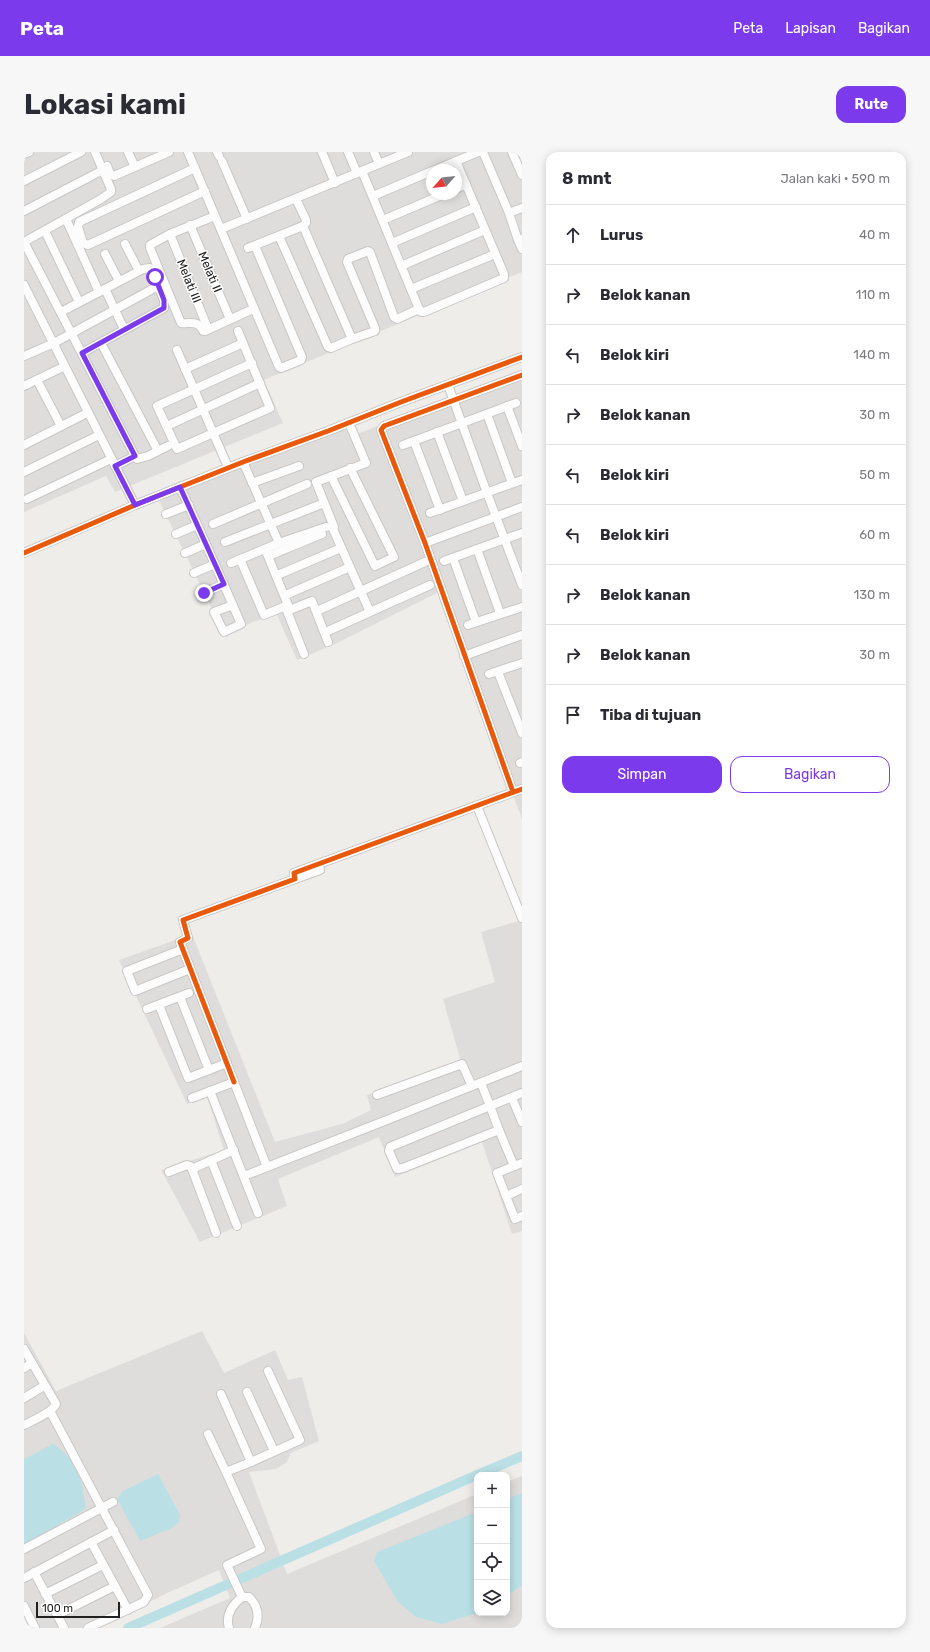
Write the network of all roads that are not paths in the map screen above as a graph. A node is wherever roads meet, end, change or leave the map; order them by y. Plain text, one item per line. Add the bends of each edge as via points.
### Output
1 (28, 152) edge
2 (81, 152) edge
3 (95, 152) edge
4 (101, 152) edge
5 (128, 152) edge
6 (169, 152) edge
7 (188, 152) edge
8 (322, 152) edge
9 (348, 152) edge
10 (374, 152) edge
11 (408, 152) edge
12 (478, 152) edge
13 (483, 152) edge
14 (512, 152) edge
15 (24, 154) edge
16 (68, 155) edge
17 (156, 155) edge
18 (220, 156) edge
19 (456, 161) junction
20 (379, 164) junction
21 (449, 164) edge
22 (134, 167) junction
23 (195, 168) junction
24 (103, 170) junction
25 (360, 172) junction
26 (426, 174) edge
27 (522, 175) edge
28 (24, 181) edge
29 (335, 183) junction
30 (466, 184) junction
31 (462, 186) edge
32 (205, 191) junction
33 (373, 196) junction
34 (296, 199) junction
35 (430, 200) edge
36 (476, 207) junction
37 (522, 208) edge
38 (24, 211) edge
39 (509, 213) junction
40 (215, 216) junction
41 (247, 219) junction
42 (66, 220) junction
43 (383, 220) junction
44 (190, 225) junction
45 (303, 226) junction
46 (221, 229) junction
47 (485, 230) junction
48 (45, 231) junction
49 (170, 234) junction
50 (279, 236) junction
51 (520, 240) edge
52 (24, 242) edge
53 (392, 243) junction
54 (125, 244) dead end
55 (522, 249) edge
56 (105, 254) dead end
57 (495, 254) junction
58 (401, 266) junction
59 (139, 271) junction
60 (119, 282) junction
61 (24, 286) edge
62 (158, 286) junction
63 (411, 289) junction
64 (102, 290) junction
65 (24, 296) edge
66 (80, 302) junction
67 (253, 309) junction
68 (419, 309) junction
69 (115, 310) junction
70 (61, 312) junction
71 (230, 319) junction
72 (208, 328) junction
73 (124, 330) junction
74 (238, 331) dead end
75 (72, 334) junction
76 (352, 339) junction
77 (101, 343) junction
78 (52, 344) junction
79 (243, 344) junction
80 (177, 350) dead end
81 (82, 353) junction
82 (24, 356) edge
83 (522, 357) edge
84 (252, 363) junction
85 (61, 368) junction
86 (185, 369) junction
87 (522, 375) edge
88 (37, 380) junction
89 (260, 383) junction
90 (448, 385) junction
91 (24, 386) edge
92 (194, 389) junction
93 (454, 400) junction
94 (516, 403) dead end
95 (507, 406) junction
96 (203, 409) junction
97 (85, 414) junction
98 (487, 414) junction
99 (349, 423) junction
100 (463, 423) junction
101 (61, 426) junction
102 (167, 426) junction
103 (437, 432) junction
104 (214, 433) junction
105 (97, 436) junction
106 (414, 441) junction
107 (24, 445) edge
108 (402, 445) dead end
109 (168, 446) dead end
110 (522, 446) edge
111 (158, 451) junction
112 (135, 456) junction
113 (242, 462) junction
114 (112, 463) junction
115 (299, 466) dead end
116 (228, 468) junction
117 (350, 468) junction
118 (24, 472) edge
119 (331, 476) junction
120 (522, 480) edge
121 (252, 483) junction
122 (512, 483) junction
123 (308, 484) dead end
124 (180, 487) junction
125 (487, 493) junction
126 (27, 498) dead end
127 (463, 501) junction
128 (261, 503) junction
129 (134, 505) junction
130 (188, 505) junction
131 (319, 505) dead end
132 (522, 507) edge
133 (440, 510) junction
134 (430, 513) dead end
135 (166, 514) dead end
136 (496, 517) junction
137 (213, 524) dead end
138 (270, 524) junction
139 (197, 525) junction
140 (329, 528) junction
141 (522, 533) edge
142 (176, 534) dead end
143 (505, 540) junction
144 (225, 542) dead end
145 (279, 543) junction
146 (425, 543) junction
147 (206, 544) junction
148 (341, 548) junction
149 (477, 549) junction
150 (268, 552) junction
151 (24, 553) edge
152 (185, 553) dead end
153 (453, 558) junction
154 (240, 559) junction
155 (444, 561) dead end
156 (424, 562) dead end
157 (231, 563) dead end
158 (215, 564) junction
159 (350, 567) junction
160 (194, 573) dead end
161 (280, 574) dead end
162 (224, 584) junction
163 (430, 585) dead end
164 (522, 585) edge
165 (361, 591) junction
166 (204, 593) dead end
167 (288, 594) dead end
168 (233, 604) dead end
169 (522, 607) edge
170 (287, 608) junction
171 (319, 610) dead end
172 (370, 612) junction
173 (500, 613) junction
174 (328, 630) dead end
175 (522, 635) edge
176 (328, 642) dead end
177 (304, 654) dead end
178 (464, 656) junction
179 (522, 663) edge
180 (498, 672) junction
181 (489, 674) dead end
182 (522, 733) edge
183 (522, 789) edge
184 (514, 792) junction
185 (477, 806) junction
186 (522, 918) edge
187 (183, 949) junction
188 (190, 969) junction
189 (189, 993) dead end
190 (180, 997) junction
191 (159, 1005) junction
192 (147, 1009) dead end
193 (227, 1063) junction
194 (522, 1066) edge
195 (209, 1070) junction
196 (234, 1082) junction
197 (480, 1083) junction
198 (472, 1086) junction
199 (210, 1091) junction
200 (522, 1094) edge
201 (377, 1095) dead end
202 (192, 1098) dead end
203 (512, 1098) junction
204 (490, 1106) junction
205 (522, 1122) edge
206 (499, 1130) junction
207 (234, 1150) junction
208 (211, 1160) junction
209 (518, 1164) edge
210 (267, 1167) junction
211 (192, 1169) junction
212 (169, 1172) dead end
213 (244, 1176) junction
214 (522, 1189) edge
215 (506, 1196) junction
216 (258, 1213) dead end
217 (522, 1216) edge
218 (237, 1226) dead end
219 (216, 1233) dead end
220 (24, 1349) edge
221 (32, 1363) junction
222 (24, 1368) edge
223 (268, 1371) dead end
224 (44, 1386) junction
225 (247, 1392) dead end
226 (221, 1394) dead end
227 (24, 1398) edge
228 (50, 1411) junction
229 (24, 1426) edge
230 (208, 1434) dead end
231 (274, 1451) junction
232 (251, 1462) junction
233 (226, 1472) junction
234 (114, 1502) dead end
235 (102, 1508) junction
236 (114, 1530) junction
237 (91, 1542) junction
238 (24, 1549) edge
239 (103, 1565) junction
240 (34, 1572) junction
241 (24, 1578) edge
242 (115, 1586) junction
243 (45, 1594) junction
244 (242, 1597) junction
245 (24, 1606) edge
246 (128, 1610) junction
247 (57, 1615) junction
248 (35, 1628) edge
249 (64, 1628) edge
250 (88, 1628) edge
251 (229, 1628) edge
252 (255, 1628) edge

1 - 15 street
2 - 16 street
3 - 24 street
4 - 22 street via 112,176
5 - 22 street
6 - 17 street
7 - 23 street
8 - 29 street
9 - 25 street
10 - 20 street
11 - 20 street
12 - 19 street
13 - 39 street
14 - 27 street
16 - 28 street
17 - 22 street
18 - 41 street
19 - 21 street
19 - 30 street
20 - 25 street
23 - 32 street
23 - 32 street via 79,222 83,243 88,245
24 - 38 street
24 - 42 street via 111,192
25 - 29 street
25 - 33 street
26 - 33 street
29 - 34 street
30 - 31 street
30 - 36 street
32 - 40 street
33 - 43 street
34 - 41 street
34 - 45 street via 306,220
35 - 43 street
36 - 47 street
36 - 53 street
37 - 39 street
39 - 51 street
40 - 44 street
40 - 46 street
41 - 46 street
42 - 48 street
42 - 64 street
43 - 53 street
44 - 49 street
44 - 71 street, Melati II
45 - 50 street
45 - 76 street
46 - 67 street
47 - 57 street
47 - 58 street
48 - 52 street
48 - 66 street
49 - 72 street, Melati III
49 - 72 street via 150,245 150,248 181,321 197,323 203,331
50 - 67 street via 251,247 302,359 279,368
50 - 76 street via 328,347
51 - 55 street
52 - 70 street
53 - 58 street
54 - 59 street
56 - 60 street
57 - 63 street
57 - 68 street via 504,278 424,312
58 - 63 street
59 - 60 street
59 - 62 street via 150,268
60 - 64 street
61 - 78 street
62 - 69 street
62 - 73 street via 164,300 164,308
63 - 68 street
64 - 66 street
64 - 69 street
65 - 78 street
66 - 70 street
67 - 71 street
68 - 76 street via 397,319 394,317 370,252 348,259 347,262 375,328 375,331
69 - 73 street
69 - 75 street
70 - 75 street
71 - 72 street
73 - 77 street
74 - 79 street
75 - 78 street
75 - 81 street
77 - 81 street
77 - 111 street
78 - 82 street
78 - 85 street
78 - 114 street
79 - 84 street
79 - 86 street
80 - 86 street
81 - 112 street
83 - 90 street
84 - 89 street
84 - 92 street
85 - 88 street
85 - 97 street
86 - 92 street
87 - 93 street
88 - 91 street
88 - 101 street
89 - 96 street
89 - 104 street via 270,408
90 - 93 street
90 - 99 street
92 - 96 street
92 - 102 street via 157,406
93 - 100 street
93 - 146 street via 384,426 381,430
94 - 95 street
95 - 98 street
95 - 110 street
96 - 102 street
96 - 104 street
97 - 101 street
97 - 105 street
98 - 100 street
98 - 122 street
99 - 113 street
99 - 117 street via 366,463
100 - 103 street
100 - 125 street
101 - 107 street
102 - 104 street via 178,450
103 - 106 street
103 - 127 street
104 - 116 street
105 - 114 street
105 - 118 street
106 - 108 street
106 - 133 street
109 - 111 street
111 - 112 street via 143,458 137,459
112 - 114 street
113 - 116 street
113 - 121 street
114 - 126 street
114 - 129 street
115 - 121 street
116 - 124 street
117 - 119 street
117 - 119 street via 394,557 374,566
119 - 140 street via 316,482 334,526
120 - 122 street
121 - 128 street
122 - 125 street
123 - 128 street
124 - 129 street
124 - 130 street
125 - 127 street
125 - 136 street
127 - 133 street
128 - 137 street
128 - 138 street
129 - 151 street
130 - 135 street
130 - 139 street
131 - 138 street
132 - 136 street
133 - 134 street
136 - 143 street
136 - 146 street
138 - 144 street
138 - 145 street
139 - 142 street
139 - 147 street
140 - 145 street
140 - 148 street
140 - 150 street
141 - 143 street
143 - 149 street
143 - 164 street
145 - 150 street
146 - 178 street
147 - 152 street
147 - 158 street
148 - 159 street
148 - 161 street
149 - 153 street
149 - 173 street
150 - 154 street
150 - 170 street
153 - 155 street
153 - 173 street via 472,623
154 - 157 street
154 - 170 street via 264,615
156 - 165 street
158 - 160 street
158 - 162 street
159 - 165 street
159 - 167 street
162 - 166 street
162 - 168 street
163 - 172 street
165 - 171 street
165 - 172 street
169 - 173 street
170 - 176 street via 312,601
170 - 177 street
172 - 174 street
175 - 178 street
178 - 184 street
179 - 180 street
180 - 181 street
180 - 182 street
183 - 184 street
184 - 185 street
185 - 186 street
185 - 187 street via 294,873 295,879 183,920 188,938 180,942
187 - 188 street
187 - 188 street via 128,971 135,991
188 - 193 street
189 - 190 street
190 - 191 street
190 - 195 street
191 - 192 street
191 - 195 street via 188,1078
193 - 195 street
193 - 196 street
194 - 197 street
196 - 199 street
196 - 210 street
197 - 198 street
197 - 204 street
198 - 201 street via 462,1064
198 - 210 street
199 - 202 street
199 - 207 street
200 - 203 street
203 - 204 street
203 - 205 street
204 - 206 street
204 - 206 street via 390,1148 389,1152 399,1170
206 - 209 street
207 - 208 street
207 - 213 street
208 - 211 street
208 - 218 street
209 - 215 street via 496,1173
210 - 213 street
211 - 212 street via 187,1165
211 - 219 street
213 - 216 street
214 - 215 street
215 - 217 street via 515,1219
220 - 221 street
221 - 222 street
221 - 224 street
223 - 231 street via 300,1440
224 - 227 street
224 - 228 street via 56,1404
225 - 231 street
226 - 232 street
228 - 229 street
228 - 235 street
230 - 233 street
231 - 232 street
232 - 233 street
233 - 244 street via 260,1549 227,1565
234 - 235 street
235 - 236 street
235 - 238 street
236 - 237 street
236 - 246 street via 148,1595 144,1602
237 - 239 street
237 - 240 street
239 - 242 street
239 - 243 street
240 - 241 street
240 - 243 street
242 - 246 street
242 - 247 street
243 - 247 street
244 - 251 street via 228,1616
244 - 252 street via 249,1597 255,1602 259,1612
245 - 248 street
246 - 250 street
247 - 249 street

